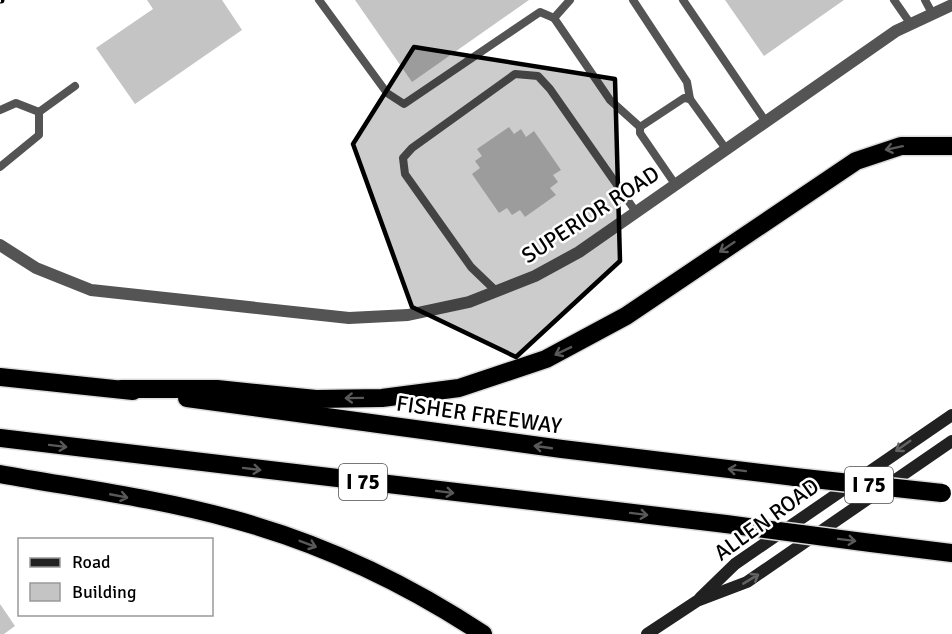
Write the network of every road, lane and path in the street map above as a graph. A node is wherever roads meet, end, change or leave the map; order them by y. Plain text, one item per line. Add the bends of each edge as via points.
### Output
1 (319, 0) edge
2 (570, 0) edge
3 (633, 0) edge
4 (683, 0) edge
5 (894, 0) edge
6 (925, 0) edge
7 (952, 5) edge
8 (932, 13) junction
9 (554, 18) junction
10 (910, 23) junction
11 (75, 86) dead end
12 (690, 99) junction
13 (0, 110) edge
14 (39, 112) junction
15 (766, 122) junction
16 (640, 127) junction
17 (952, 146) edge
18 (726, 149) junction
19 (0, 168) edge
20 (675, 184) junction
21 (636, 212) junction
22 (0, 245) edge
23 (497, 292) junction
24 (0, 377) edge
25 (121, 389) junction
26 (952, 415) edge
27 (0, 438) edge
28 (952, 441) edge
29 (0, 474) edge
30 (947, 494) edge
31 (952, 553) edge
32 (697, 601) junction
33 (483, 634) edge
34 (647, 634) edge

1 - 9 lane via 387,93 404,104 540,12
2 - 9 lane
3 - 12 lane via 687,82
4 - 15 lane
5 - 10 lane
6 - 8 lane
7 - 8 street, SUPERIOR ROAD
8 - 10 street, SUPERIOR ROAD
9 - 16 lane via 610,100
10 - 15 street, SUPERIOR ROAD
11 - 14 lane
12 - 16 lane via 684,98
12 - 18 lane
13 - 14 lane via 16,103
14 - 19 lane via 39,135
15 - 18 street, SUPERIOR ROAD
16 - 20 lane via 640,133
17 -> 25 highway via 901,146 856,161 589,338 546,359 470,385 382,398 316,399 217,389
18 - 20 street, SUPERIOR ROAD
20 - 21 street, SUPERIOR ROAD
21 - 23 street, SUPERIOR ROAD via 558,265
21 - 23 lane via 550,89 538,76 516,74 403,158 405,174 471,267
22 - 23 street, SUPERIOR ROAD via 36,268 91,290 324,317 408,315
24 - 25 highway, FISHER FREEWAY / I 75
30 -> 25 highway, FISHER FREEWAY / I 75, bridge via 562,449
26 -> 32 main road, ALLEN ROAD via 735,564
27 -> 31 highway, I 75, bridge
32 -> 28 main road, ALLEN ROAD via 747,582
29 -> 33 highway via 171,505 287,536 378,574
32 - 34 main road, ALLEN ROAD

